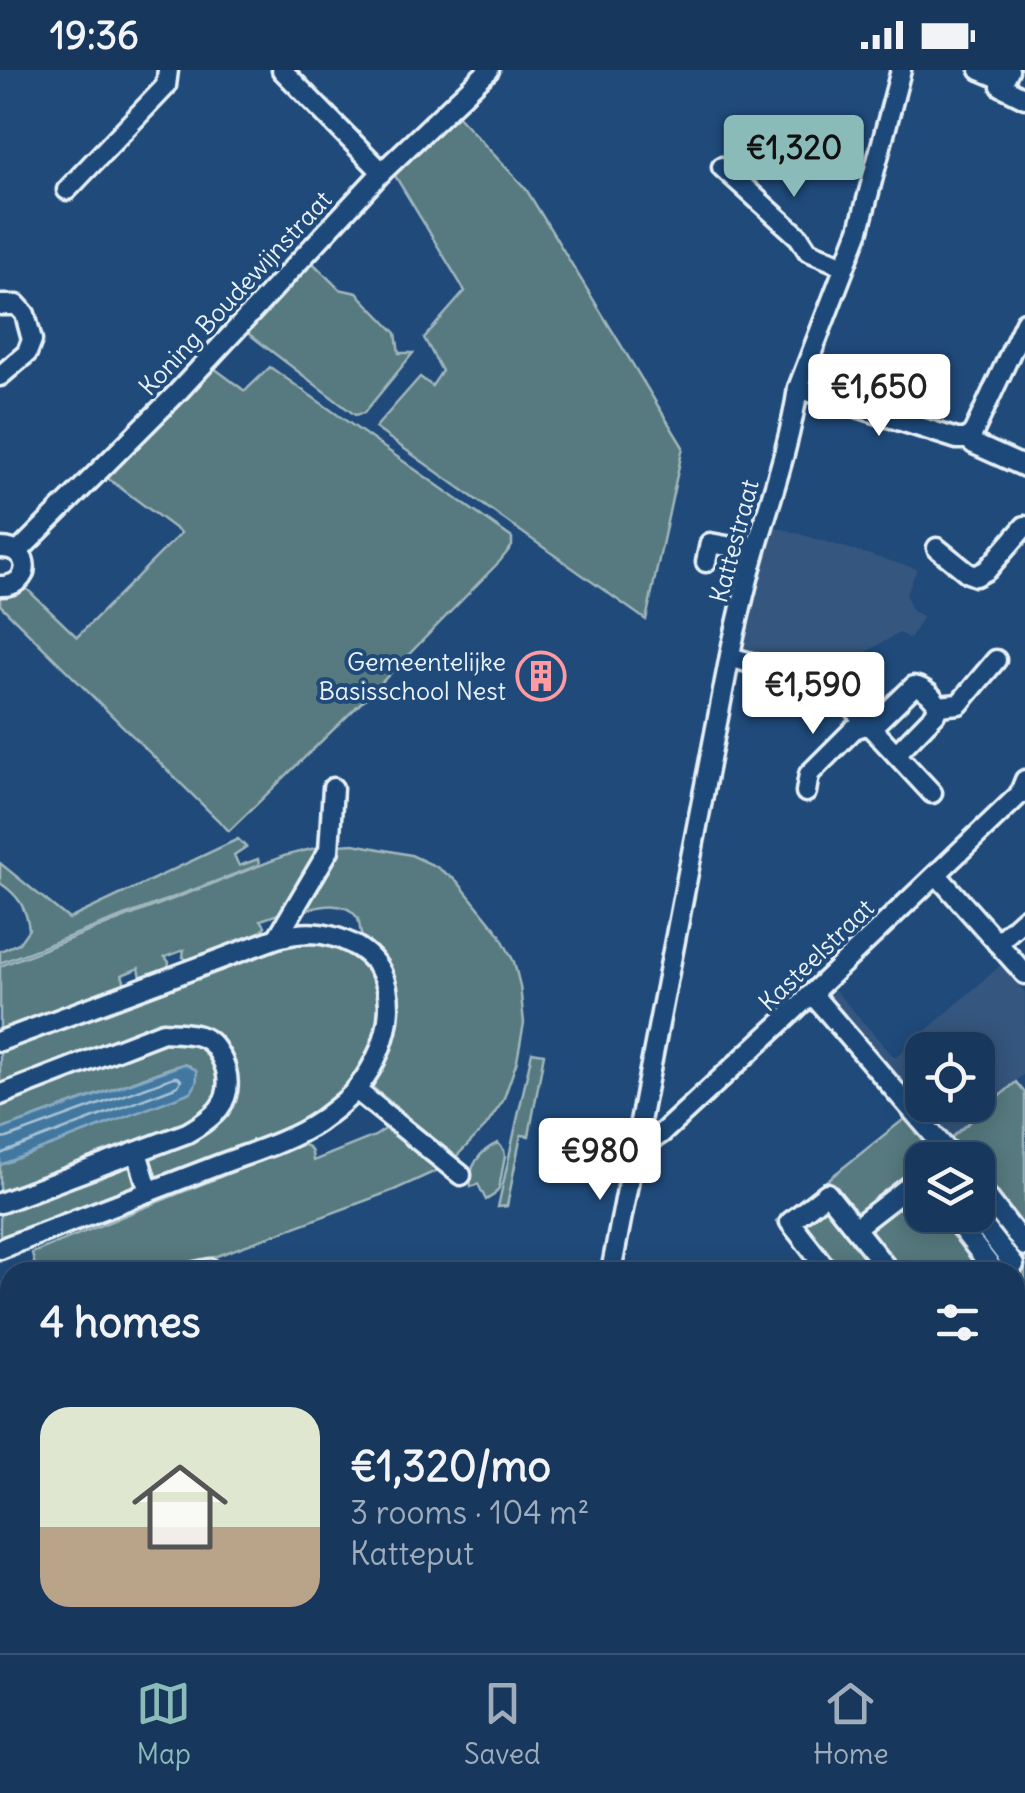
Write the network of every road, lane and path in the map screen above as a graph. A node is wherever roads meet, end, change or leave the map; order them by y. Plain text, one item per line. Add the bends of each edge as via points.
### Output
1 (168, 70) edge
2 (489, 70) edge
3 (901, 70) edge
4 (980, 70) edge
5 (284, 71) edge
6 (1006, 75) edge
7 (1025, 98) edge
8 (722, 168) dead end
9 (382, 172) junction
10 (67, 190) dead end
11 (844, 266) junction
12 (0, 305) edge
13 (1025, 322) edge
14 (0, 376) edge
15 (798, 388) junction
16 (968, 439) junction
17 (1025, 467) edge
18 (1025, 526) edge
19 (936, 548) dead end
20 (9, 550) edge
21 (755, 551) junction
22 (706, 562) dead end
23 (0, 586) edge
24 (730, 657) junction
25 (996, 660) dead end
26 (938, 706) junction
27 (869, 723) junction
28 (896, 754) junction
29 (333, 788) dead end
30 (1023, 790) edge
31 (806, 792) dead end
32 (932, 792) dead end
33 (937, 874) junction
34 (1025, 918) edge
35 (277, 938) junction
36 (997, 942) junction
37 (1025, 974) edge
38 (812, 994) junction
39 (0, 1041) edge
40 (356, 1090) junction
41 (0, 1095) edge
42 (920, 1142) edge
43 (636, 1143) junction
44 (137, 1152) junction
45 (461, 1175) dead end
46 (905, 1190) edge
47 (148, 1192) junction
48 (0, 1204) edge
49 (995, 1206) edge
50 (855, 1228) junction
51 (964, 1232) edge
52 (989, 1232) edge
53 (1025, 1246) edge
54 (0, 1249) edge
55 (613, 1262) edge
56 (821, 1262) edge
57 (882, 1262) edge
58 (987, 1262) edge
59 (1013, 1262) edge

1 - 10 street via 166,86
2 - 9 street, Koning Boudewijnstraat
3 - 11 street, Kattestraat
4 - 6 street
5 - 9 street
6 - 7 street via 1002,86
8 - 11 street via 808,251
9 - 20 street, Koning Boudewijnstraat via 178,393
11 - 15 street, Kattestraat
12 - 14 street via 16,305 32,340
13 - 16 street
15 - 16 street
15 - 21 street, Kattestraat
16 - 17 street
18 - 19 street via 976,576
20 - 23 street via 24,560 23,576
21 - 22 street via 710,544
21 - 24 street, Kattestraat
24 - 27 street via 793,678 851,706
24 - 43 street, Kattestraat
25 - 26 street via 959,704
26 - 27 street via 914,686
26 - 28 street
27 - 28 street
27 - 31 street via 854,729 809,774
28 - 32 street
29 - 35 street via 329,850
30 - 33 street, Kasteelstraat
33 - 36 street
33 - 38 street, Kasteelstraat
34 - 36 street
35 - 39 street
35 - 40 street via 302,931 346,942 364,950 388,986 384,1041
36 - 37 street
38 - 42 street
38 - 43 street, Kasteelstraat via 662,1133
40 - 45 street
40 - 47 street via 317,1122
41 - 44 street via 163,1032 210,1040 229,1084 224,1104 188,1133
43 - 55 street, Kattestraat
44 - 47 street
44 - 48 street
46 - 50 street
47 - 54 street
49 - 53 street
50 - 56 street via 827,1193 790,1222
50 - 57 street
51 - 58 street
52 - 59 street

